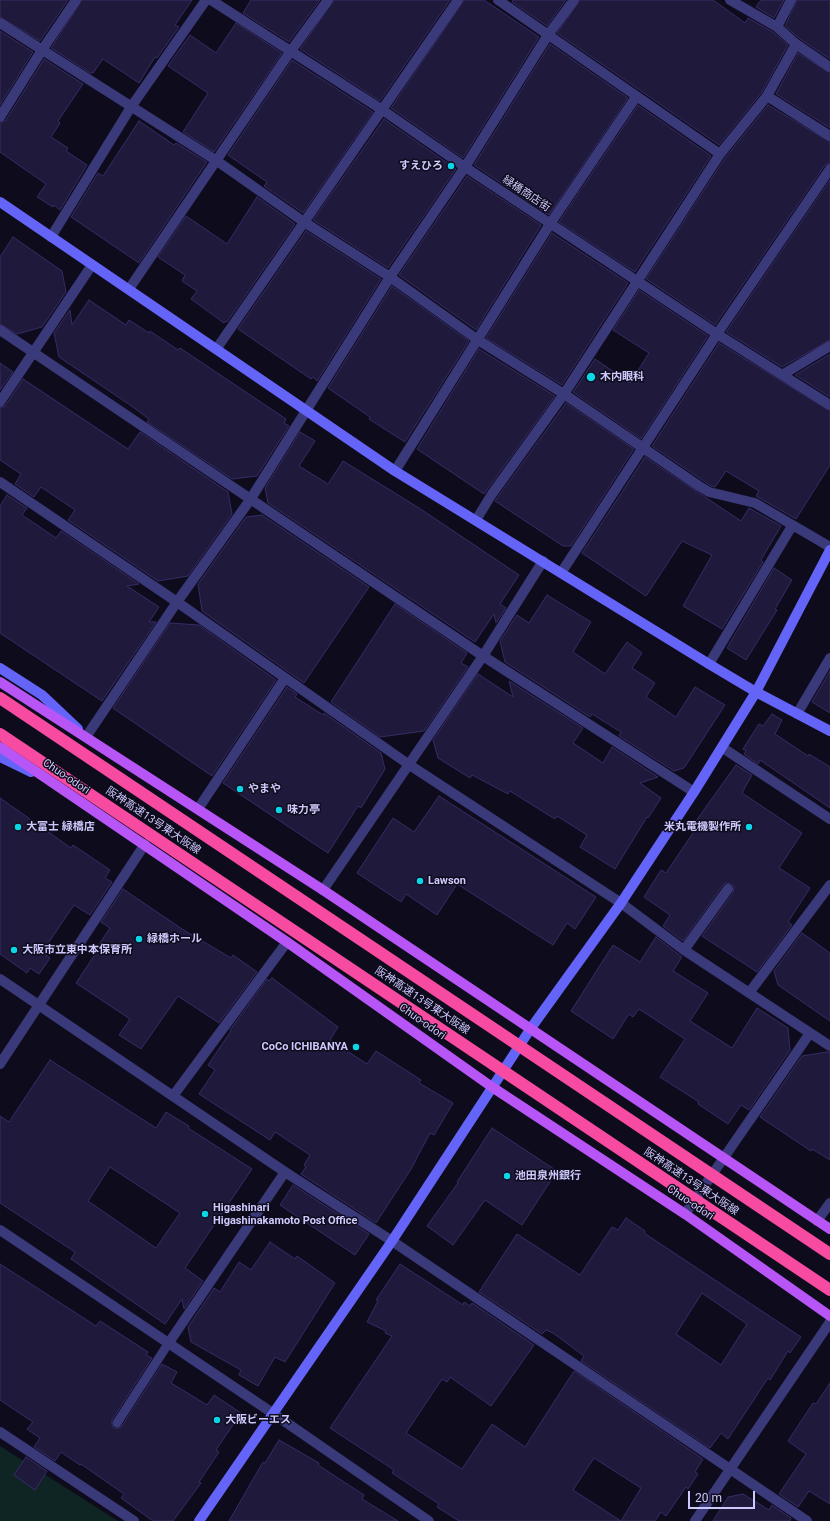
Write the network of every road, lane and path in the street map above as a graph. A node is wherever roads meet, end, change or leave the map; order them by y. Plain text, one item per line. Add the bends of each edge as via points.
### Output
1 (76, 0) edge
2 (206, 0) edge
3 (211, 0) edge
4 (328, 0) edge
5 (458, 0) edge
6 (498, 0) edge
7 (574, 0) edge
8 (730, 0) edge
9 (791, 0) edge
10 (0, 23) edge
11 (777, 27) junction
12 (548, 35) junction
13 (796, 44) junction
14 (42, 50) junction
15 (290, 52) junction
16 (830, 67) edge
17 (767, 96) junction
18 (636, 97) junction
19 (131, 107) junction
20 (381, 110) junction
21 (0, 117) edge
22 (830, 136) edge
23 (720, 154) junction
24 (217, 161) junction
25 (465, 167) junction
26 (830, 169) edge
27 (0, 202) edge
28 (304, 222) junction
29 (550, 224) junction
30 (51, 237) junction
31 (92, 265) junction
32 (390, 277) junction
33 (638, 282) junction
34 (129, 289) junction
35 (0, 330) edge
36 (718, 334) junction
37 (478, 340) junction
38 (830, 346) edge
39 (217, 348) junction
40 (34, 353) junction
41 (782, 375) junction
42 (564, 394) junction
43 (0, 402) edge
44 (830, 405) edge
45 (306, 411) junction
46 (643, 448) junction
47 (395, 471) junction
48 (0, 482) edge
49 (250, 500) junction
50 (476, 520) junction
51 (792, 526) junction
52 (830, 547) edge
53 (830, 550) edge
54 (543, 561) junction
55 (561, 573) junction
56 (177, 602) junction
57 (482, 656) junction
58 (830, 658) edge
59 (709, 664) junction
60 (0, 668) edge
61 (285, 678) junction
62 (0, 682) edge
63 (756, 692) junction
64 (0, 698) edge
65 (797, 714) junction
66 (830, 732) edge
67 (0, 734) edge
68 (86, 737) junction
69 (0, 747) edge
70 (722, 748) junction
71 (0, 757) edge
72 (408, 764) junction
73 (54, 783) junction
74 (694, 792) junction
75 (198, 809) junction
76 (830, 819) edge
77 (145, 844) junction
78 (830, 885) edge
79 (728, 889) dead end
80 (323, 890) junction
81 (621, 904) junction
82 (287, 942) junction
83 (684, 950) junction
84 (0, 979) edge
85 (750, 993) junction
86 (38, 1006) junction
87 (531, 1028) junction
88 (810, 1033) junction
89 (830, 1046) edge
90 (0, 1064) edge
91 (492, 1087) junction
92 (173, 1096) junction
93 (724, 1158) junction
94 (285, 1172) junction
95 (830, 1203) edge
96 (685, 1214) junction
97 (817, 1221) junction
98 (830, 1229) edge
99 (0, 1230) edge
100 (392, 1241) junction
101 (830, 1254) edge
102 (830, 1290) edge
103 (830, 1316) edge
104 (830, 1322) edge
105 (168, 1344) junction
106 (274, 1414) junction
107 (117, 1423) dead end
108 (0, 1432) edge
109 (731, 1468) junction
110 (415, 1517) edge
111 (134, 1521) edge
112 (199, 1521) edge
113 (429, 1521) edge
114 (695, 1521) edge
115 (807, 1521) edge

1 - 14 street
2 - 19 street
3 - 15 street, 緑橋商店街
4 - 15 street
5 - 20 street
6 - 12 street
7 - 12 street
8 - 11 street
9 - 11 street
10 - 14 street
11 - 13 street
12 - 18 street
12 - 25 street
13 - 16 street
13 - 17 street
14 - 19 street
14 - 21 street
15 - 20 street, 緑橋商店街
15 - 24 street
17 - 22 street
17 - 23 street
18 - 23 street
18 - 29 street
19 - 24 street
19 - 30 street
20 - 25 street, 緑橋商店街
20 - 28 street
23 - 33 street
24 - 28 street
24 - 34 street
25 - 29 street, 緑橋商店街
25 - 32 street
26 - 36 street
27 - 30 street
28 - 32 street
28 - 39 street
29 - 33 street, 緑橋商店街
29 - 37 street
30 - 31 street
31 - 34 street
31 - 40 street
32 - 37 street
32 - 45 street
33 - 36 street, 緑橋商店街
33 - 42 street
34 - 39 street
35 - 40 street
36 - 41 street, 緑橋商店街
36 - 46 street
37 - 42 street
37 - 47 street
38 - 41 street
39 - 45 street
40 - 43 street
40 - 49 street
41 - 44 street, 緑橋商店街
42 - 46 street
42 - 50 street
45 - 47 street
45 - 49 street
46 - 51 street via 709,492 755,503
46 - 55 street
47 - 50 street
48 - 56 street
49 - 56 street
49 - 57 street
50 - 54 street
51 - 52 street
51 - 59 street
53 - 63 street
54 - 55 street
54 - 57 street
55 - 59 street
56 - 61 street
56 - 68 street
57 - 72 street
57 - 74 street
58 - 65 street
59 - 63 street
60 - 68 street via 42,695
61 - 72 street
61 - 75 street
62 - 68 main road
63 - 65 street
63 - 70 street
64 - 101 highway, 阪神高速13号東大阪線, bridge
65 - 66 street
67 - 102 highway, 阪神高速13号東大阪線, bridge
68 - 75 main road
69 - 73 main road, Chuo-odori
70 - 74 street
70 - 76 street
71 - 73 street
72 - 80 street
72 - 81 street
73 - 77 main road, Chuo-odori
74 - 81 street
75 - 80 main road
77 - 82 main road, Chuo-odori
77 - 86 street
78 - 85 street
79 - 83 street
80 - 87 main road
81 - 83 street
81 - 87 street
82 - 91 main road, Chuo-odori
82 - 92 street
83 - 85 street
84 - 86 street
85 - 88 street
86 - 90 street
86 - 92 street
87 - 91 street
87 - 93 main road
88 - 89 street
88 - 93 street
91 - 96 main road, Chuo-odori
91 - 100 street
92 - 94 street
93 - 96 street
93 - 97 main road
94 - 100 street
94 - 105 street
95 - 97 street
96 - 103 main road, Chuo-odori
97 - 98 main road
99 - 105 street
100 - 106 street
100 - 109 street
104 - 109 street
105 - 106 street
105 - 107 lane
106 - 110 street
106 - 112 street
108 - 111 street
109 - 114 street
109 - 115 street
110 - 113 street

